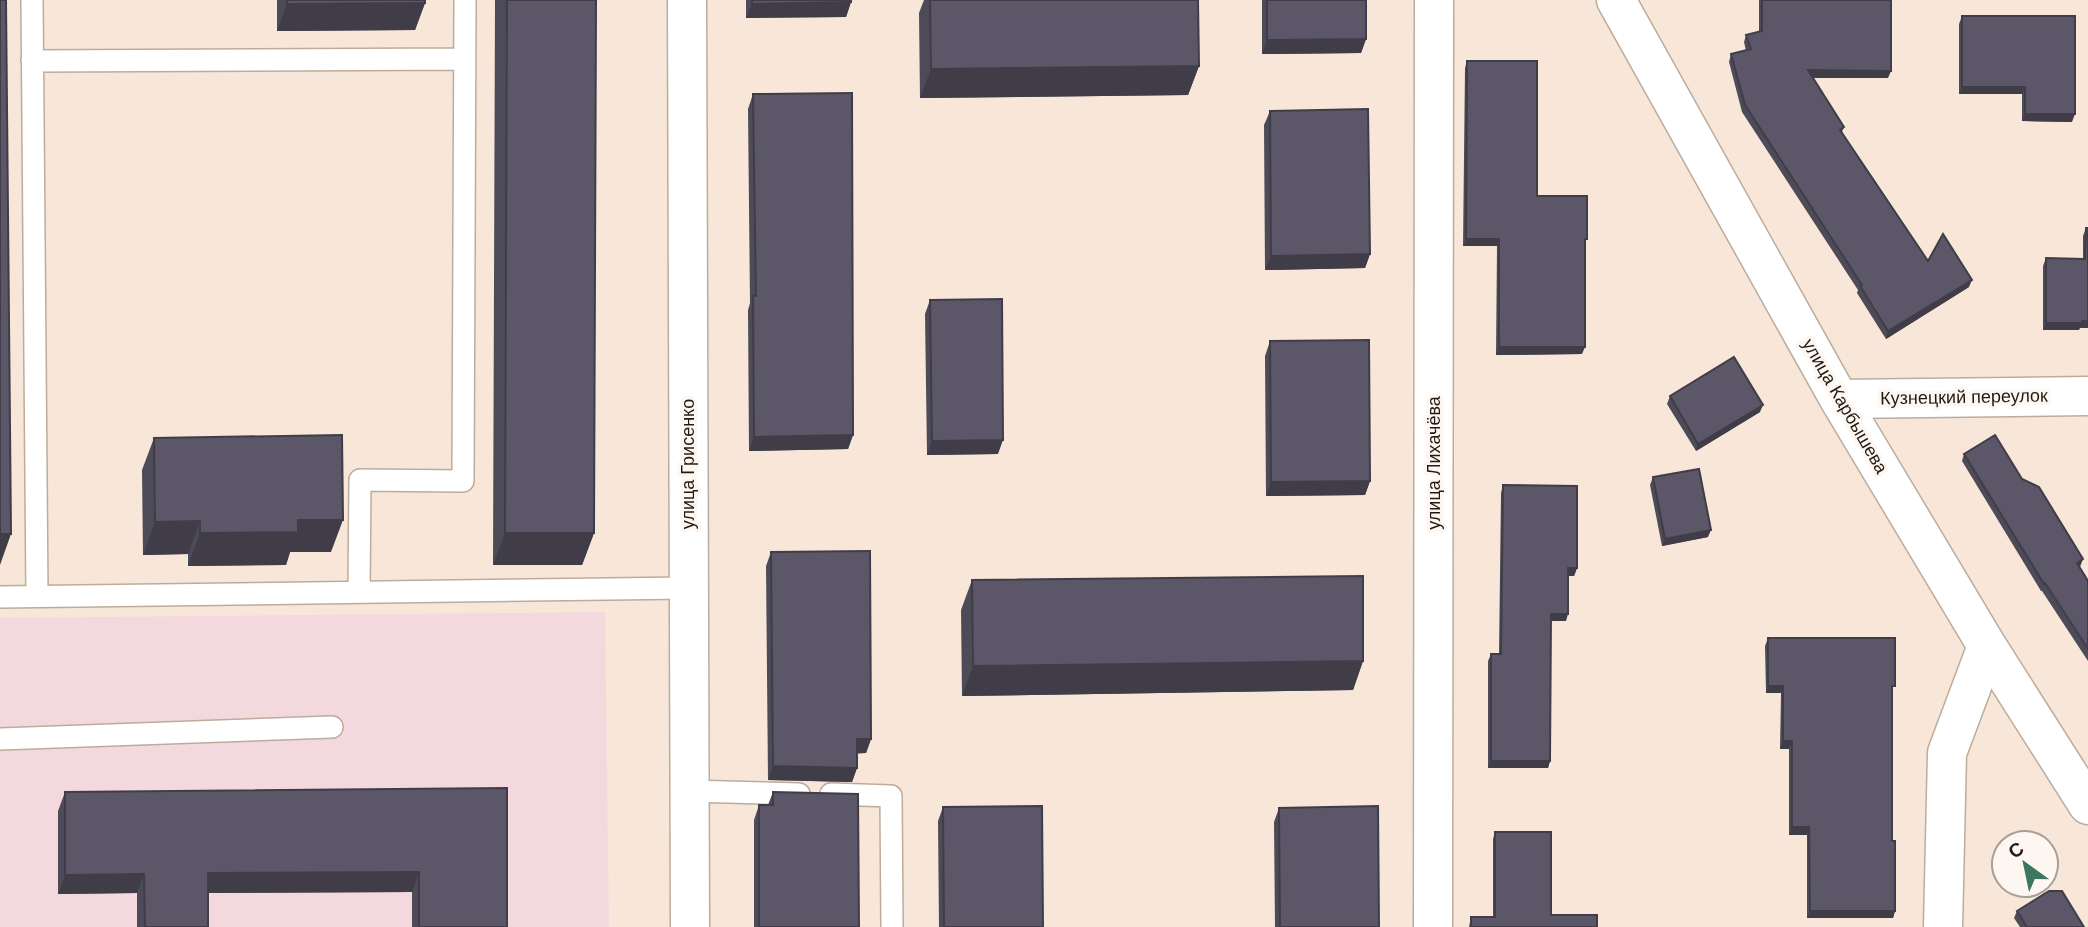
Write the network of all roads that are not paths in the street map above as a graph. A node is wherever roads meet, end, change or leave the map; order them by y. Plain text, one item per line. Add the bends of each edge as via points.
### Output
1 (32, 0) edge
2 (465, 0) edge
3 (687, 0) edge
4 (1434, 0) edge
5 (1616, 0) edge
6 (464, 59) junction
7 (32, 61) junction
8 (2088, 396) edge
9 (1839, 399) junction
10 (688, 588) junction
11 (359, 592) junction
12 (37, 596) junction
13 (0, 597) edge
14 (1987, 646) junction
15 (332, 727) dead end
16 (0, 739) edge
17 (689, 791) junction
18 (2088, 805) edge
19 (690, 927) edge
20 (892, 927) edge
21 (1433, 927) edge
22 (1943, 927) edge

1 - 7 lane
2 - 6 lane
3 - 10 street, улица Грисенко
4 - 21 street, улица Лихачёва
5 - 9 street, улица Карбышева
6 - 7 lane
6 - 11 lane via 463,481 360,480
7 - 12 lane
8 - 9 street, Кузнецкий переулок
9 - 14 street, улица Карбышева
10 - 11 lane
10 - 17 street, улица Грисенко
11 - 12 lane
12 - 13 lane
14 - 18 street, улица Карбышева
14 - 22 street via 1947,754
15 - 16 lane
17 - 19 street, улица Грисенко
17 - 20 lane via 891,796

